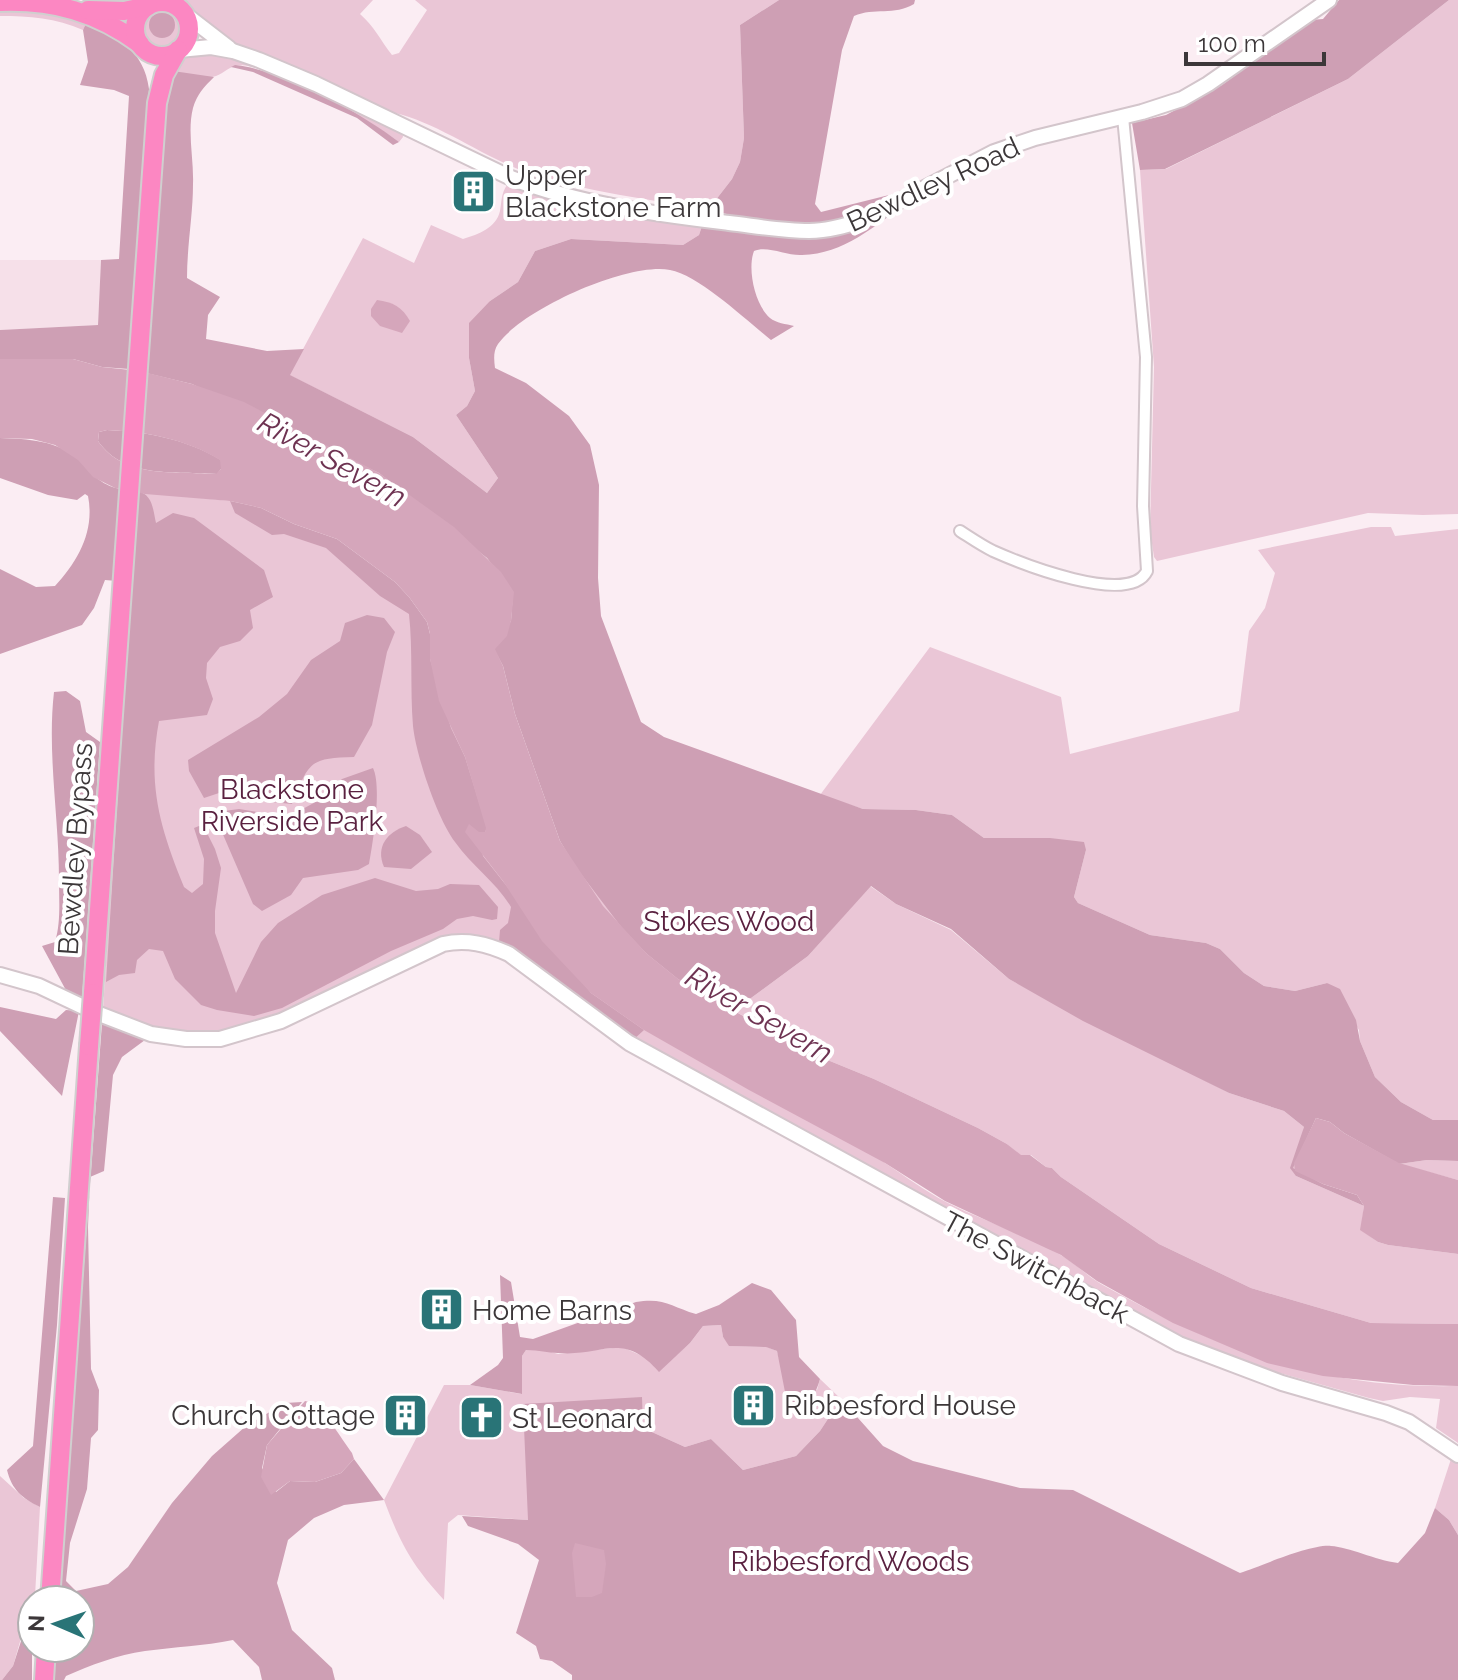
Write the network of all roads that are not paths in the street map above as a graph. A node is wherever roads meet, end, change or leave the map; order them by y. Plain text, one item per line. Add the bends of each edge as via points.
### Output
1 (1329, 0) edge
2 (0, 2) edge
3 (148, 6) junction
4 (77, 9) junction
5 (185, 14) junction
6 (142, 46) junction
7 (179, 50) junction
8 (233, 51) junction
9 (157, 103) junction
10 (1123, 117) junction
11 (960, 531) dead end
12 (0, 975) edge
13 (1458, 1455) edge
14 (51, 1584) edge

1 - 10 main road, Bewdley Road via 1182,99
2 - 4 highway
3 - 4 highway
3 - 5 highway via 164,2
3 - 6 highway via 136,25
4 - 6 highway
5 - 7 highway via 189,31
5 - 8 main road, Bewdley Road
6 - 7 highway via 165,56
6 - 9 highway, Bewdley Bypass
7 - 8 main road, Bewdley Road via 199,46
7 - 9 highway, Bewdley Bypass via 164,75
8 - 10 main road, Bewdley Road via 535,187 788,230 843,227 994,152
9 - 14 highway, Bewdley Bypass, bridge
10 - 11 street via 1146,357 1147,571 1133,583 1085,582 988,549
12 - 13 main road, The Switchback via 151,1034 220,1039 281,1021 443,944 479,942 509,954 629,1043 1179,1344 1409,1422

